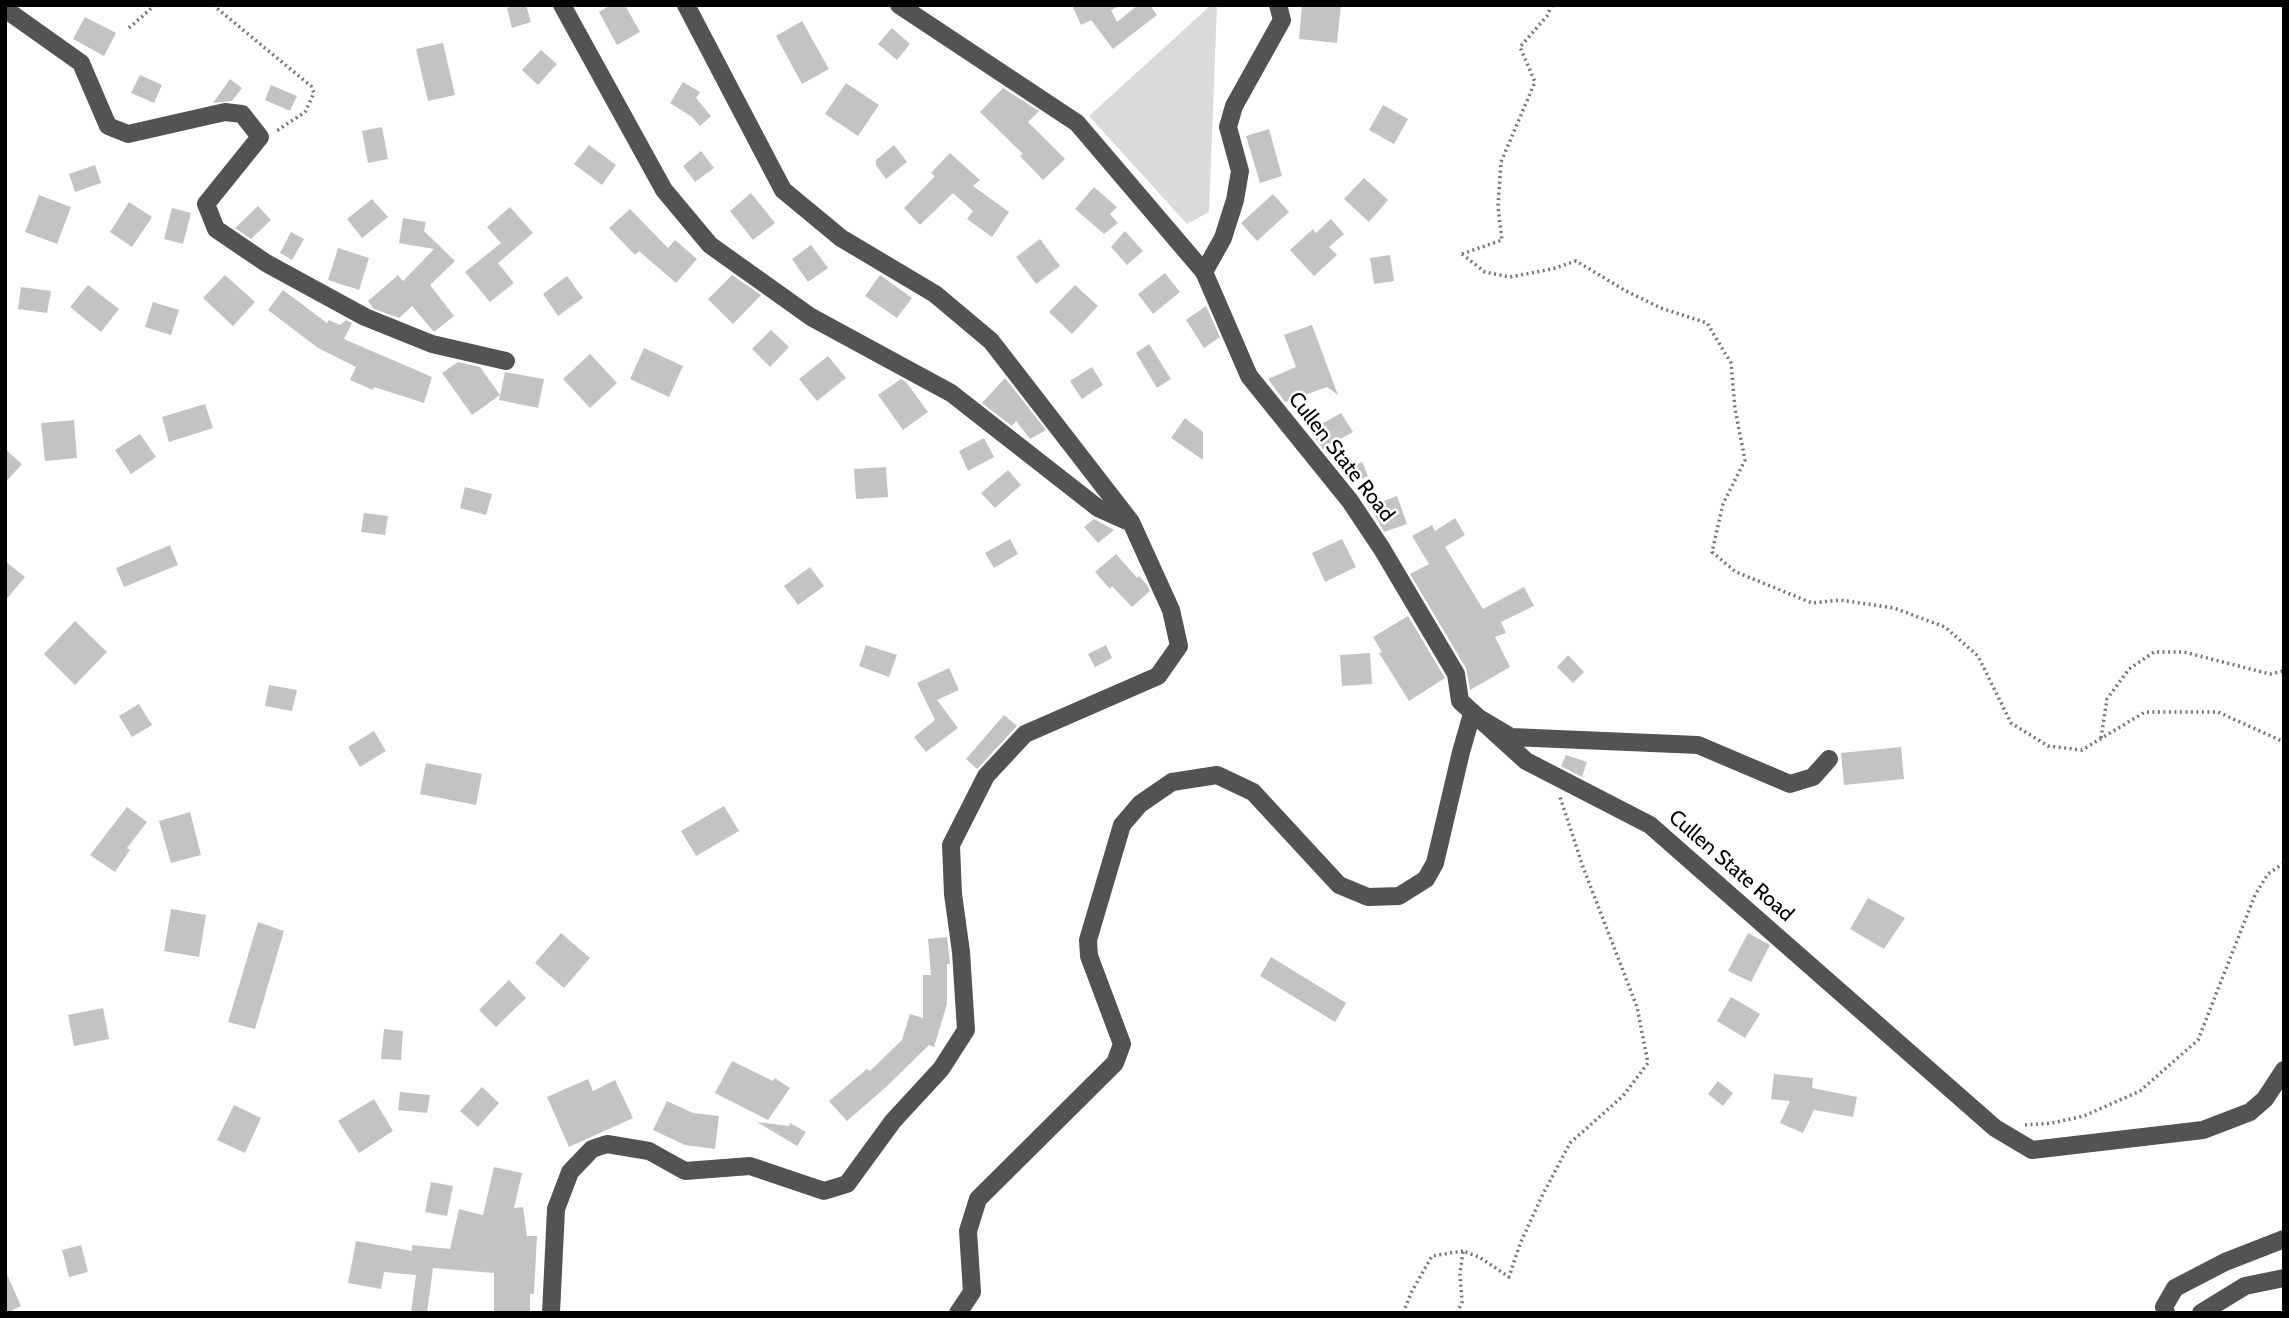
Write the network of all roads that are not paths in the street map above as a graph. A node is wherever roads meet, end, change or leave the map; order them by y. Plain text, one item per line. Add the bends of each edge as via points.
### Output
1 (562, 5) edge
2 (686, 5) edge
3 (899, 5) edge
4 (1278, 5) edge
5 (5, 9) edge
6 (1204, 272) junction
7 (506, 361) dead end
8 (1131, 522) junction
9 (1472, 714) junction
10 (1829, 759) dead end
11 (2284, 1070) edge
12 (2284, 1239) edge
13 (2284, 1278) edge
14 (551, 1313) edge
15 (958, 1313) edge
16 (2166, 1313) edge
17 (2201, 1313) edge

1 - 8 street via 664,190 710,245 811,317 951,393 1098,508
2 - 8 street via 783,190 841,239 935,294 990,341
3 - 6 street, Cullen State Road via 1077,123
4 - 6 street via 1282,20 1234,106 1228,127 1240,171 1223,238
5 - 7 street via 81,64 108,126 128,134 225,112 242,114 260,136 206,204 216,229 266,263 365,317 432,344
6 - 9 street, Cullen State Road via 1249,376 1370,530 1456,674 1460,701
8 - 14 street via 1171,610 1179,646 1158,676 1025,734 986,776 951,845 966,1030 941,1069 892,1121 847,1184 824,1191 750,1166 685,1171 649,1151 607,1144 592,1149 570,1172 556,1209
9 - 10 street via 1511,737 1698,745 1790,784 1813,777
9 - 11 street, Cullen State Road via 1526,761 1650,825 1995,1128 2032,1150 2203,1130 2250,1112
9 - 15 street via 1435,863 1426,879 1399,896 1368,897 1339,885 1253,792 1217,775 1172,782 1140,803 1122,825 1088,940 1089,956 1122,1044 1115,1063 978,1199 968,1231 972,1292
12 - 16 street via 2175,1288 2164,1307
13 - 17 street via 2245,1286

